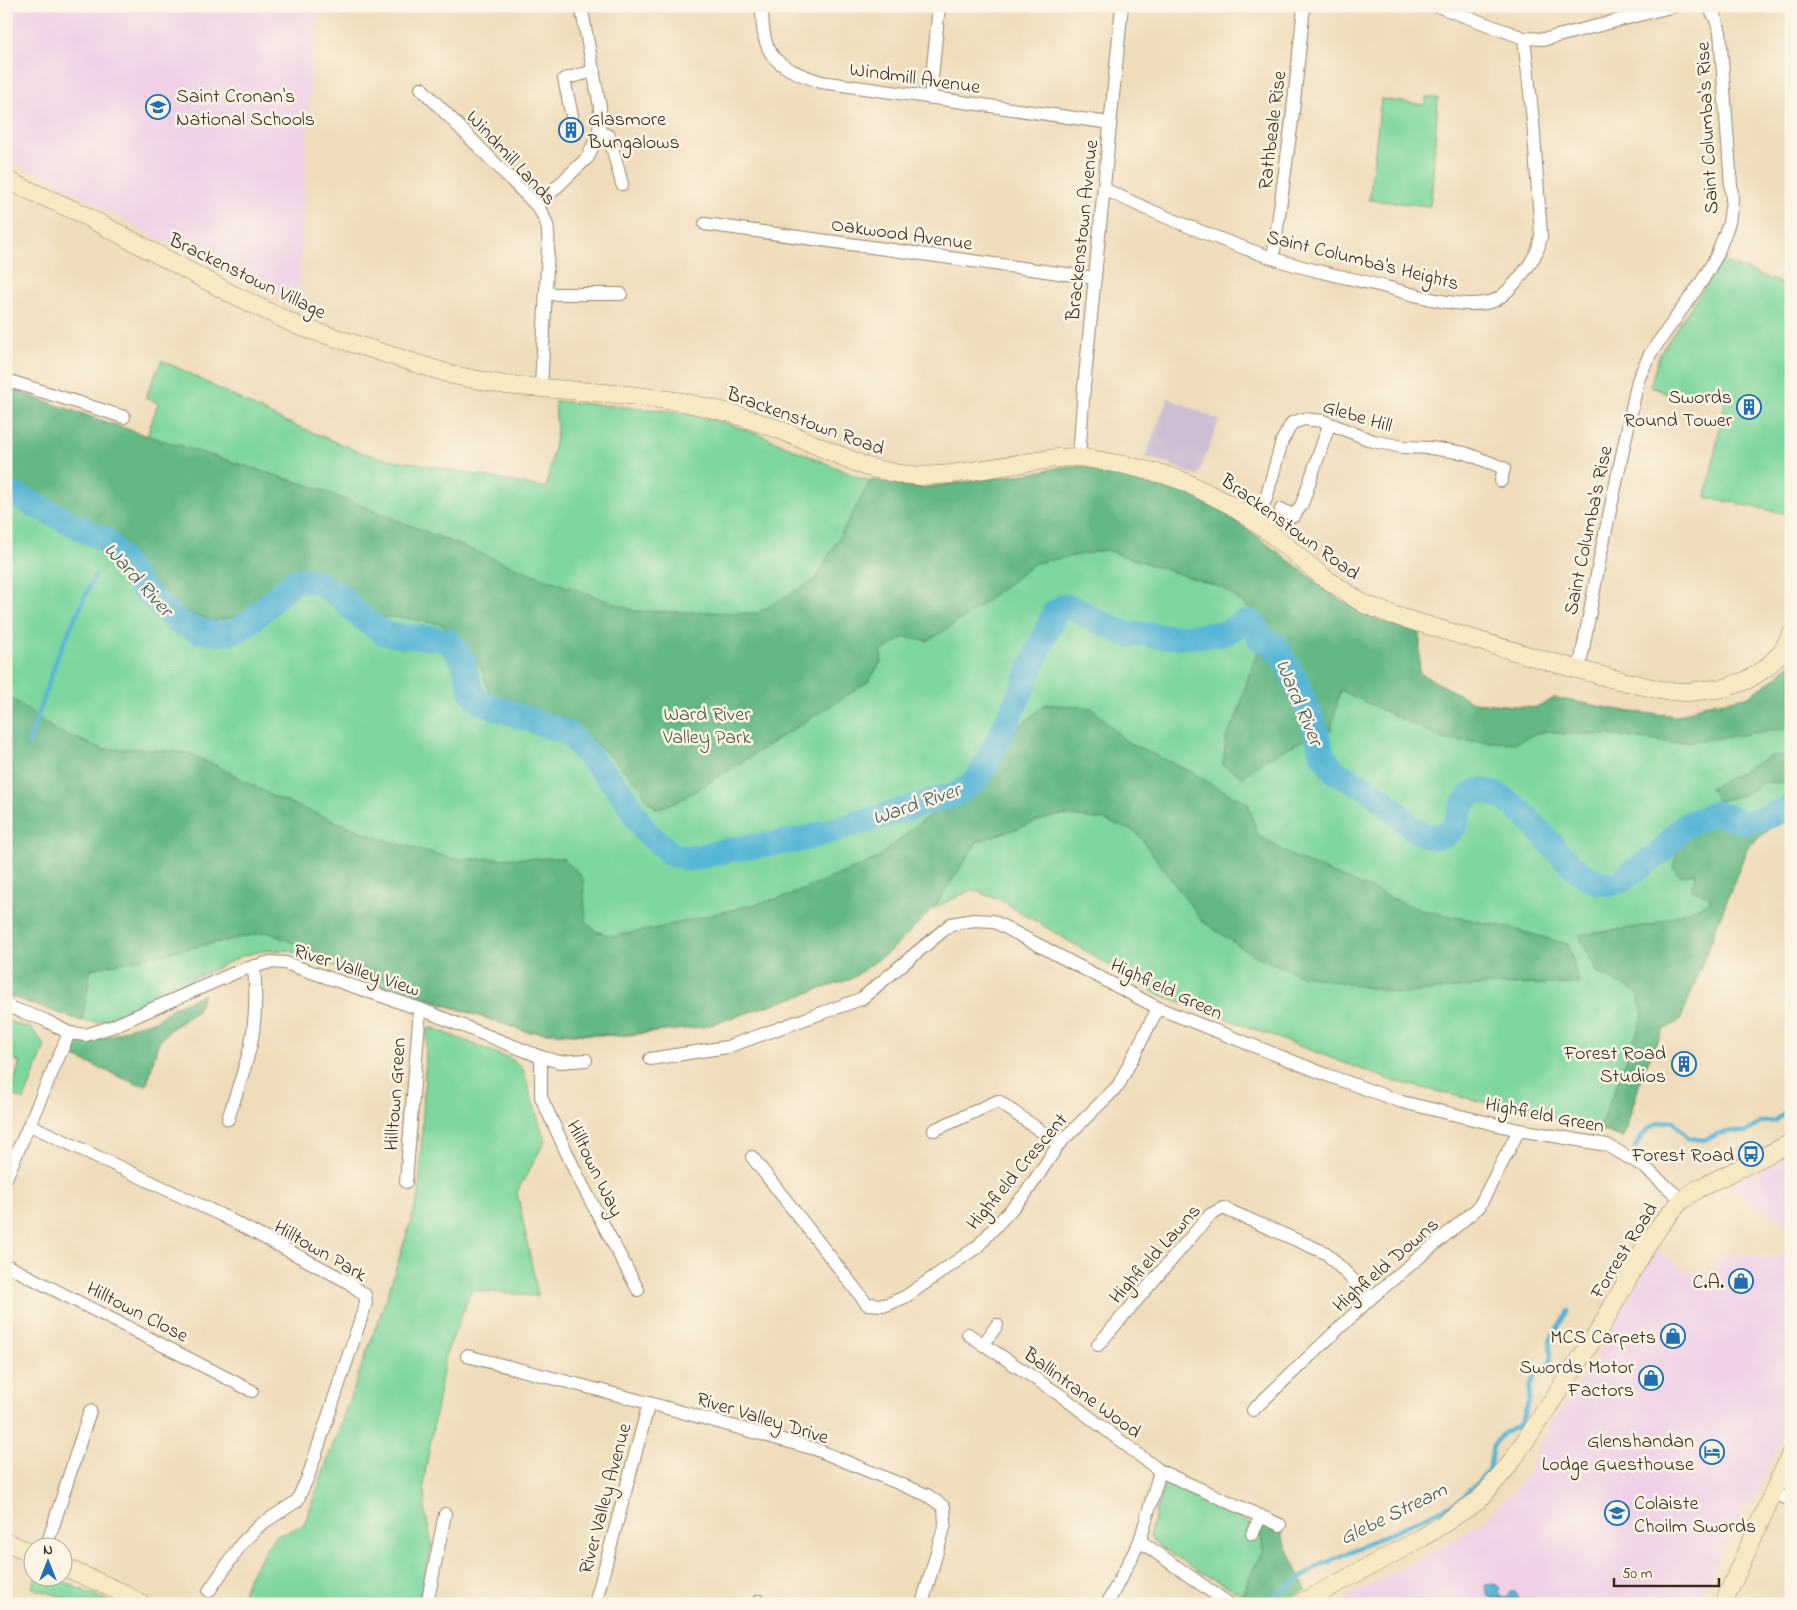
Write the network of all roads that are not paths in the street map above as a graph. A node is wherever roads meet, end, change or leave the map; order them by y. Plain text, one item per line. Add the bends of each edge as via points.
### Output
1 (581, 6) edge
2 (762, 6) edge
3 (938, 6) edge
4 (1122, 6) edge
5 (1304, 6) edge
6 (1437, 6) edge
7 (1674, 6) edge
8 (1708, 6) edge
9 (1524, 38) junction
10 (594, 71) junction
11 (421, 88) dead end
12 (930, 98) junction
13 (572, 116) dead end
14 (1110, 123) junction
15 (598, 132) junction
16 (6, 180) edge
17 (622, 184) dead end
18 (1104, 189) junction
19 (537, 206) junction
20 (705, 224) dead end
21 (1273, 258) junction
22 (1095, 278) junction
23 (546, 294) junction
24 (621, 294) dead end
25 (6, 380) edge
26 (542, 388) junction
27 (629, 395) joint
28 (124, 418) dead end
29 (1329, 425) junction
30 (1079, 457) junction
31 (1501, 481) dead end
32 (1282, 509) dead end
33 (1252, 520) junction
34 (1791, 634) edge
35 (1578, 670) junction
36 (254, 966) junction
37 (6, 1006) edge
38 (1158, 1008) junction
39 (420, 1009) junction
40 (69, 1033) junction
41 (541, 1057) junction
42 (650, 1059) dead end
43 (586, 1060) dead end
44 (228, 1118) dead end
45 (30, 1125) junction
46 (934, 1130) dead end
47 (1519, 1130) junction
48 (1791, 1143) edge
49 (1060, 1144) junction
50 (752, 1156) dead end
51 (6, 1178) edge
52 (406, 1182) dead end
53 (1682, 1200) junction
54 (6, 1265) edge
55 (638, 1290) dead end
56 (1371, 1298) junction
57 (997, 1325) dead end
58 (968, 1334) dead end
59 (983, 1344) junction
60 (1098, 1345) dead end
61 (467, 1356) dead end
62 (252, 1391) dead end
63 (648, 1403) junction
64 (1253, 1410) dead end
65 (90, 1411) dead end
66 (1791, 1453) edge
67 (1160, 1471) junction
68 (1773, 1493) junction
69 (1791, 1500) edge
70 (445, 1514) dead end
71 (1261, 1516) junction
72 (1280, 1525) dead end
73 (1252, 1534) dead end
74 (49, 1538) edge
75 (1140, 1541) junction
76 (6, 1542) edge
77 (22, 1549) edge
78 (72, 1570) edge
79 (209, 1591) dead end
80 (141, 1604) edge
81 (426, 1604) edge
82 (596, 1604) edge
83 (922, 1604) edge
84 (1107, 1604) edge
85 (1229, 1604) edge
86 (1299, 1604) edge
87 (1722, 1604) edge

1 - 10 street
2 - 12 street, Windmill Avenue via 766,48 794,73 821,82
3 - 12 street
4 - 14 street, Brackenstown Avenue
5 - 21 street, Rathbeale Rise
6 - 9 street
7 - 9 street via 1546,39
8 - 35 street, Saint Columba's Rise via 1720,32 1732,200 1729,223 1716,257 1650,354 1638,380
9 - 21 street, Saint Columba's Heights via 1541,236 1537,251 1511,288 1495,300 1475,305 1461,304
10 - 13 street via 564,79
10 - 15 street via 600,107
11 - 19 street, Windmill Lands
12 - 14 street, Windmill Avenue
14 - 18 street, Brackenstown Avenue
15 - 17 street via 608,136
15 - 19 street via 588,157
16 - 26 street, Brackenstown Village via 78,212 298,326 452,375
18 - 21 street, Saint Columba's Heights
18 - 22 street, Brackenstown Avenue
19 - 23 street, Windmill Lands via 548,228
20 - 22 street, Oakwood Avenue
22 - 30 street, Brackenstown Avenue
23 - 24 street
23 - 26 street, Windmill Lands
25 - 28 street
26 - 27 street, Brackenstown Village
27 - 30 street, Brackenstown Road via 731,412 867,467 900,474 951,474
29 - 31 street, Glebe Hill via 1373,441 1465,453 1504,468
29 - 32 street via 1302,504 1294,516
29 - 33 street, Glebe Hill via 1304,419 1292,423 1282,441 1266,499
30 - 33 street, Brackenstown Road via 1141,468 1183,481 1213,495
33 - 35 street, Brackenstown Road via 1323,577 1364,604
34 - 35 street, Brackenstown Road via 1781,653 1766,668 1725,688 1687,692 1665,690
36 - 39 street, River Valley View via 285,963
36 - 40 street, River Valley View via 111,1027 86,1035
36 - 44 street via 255,1008 251,1043
37 - 40 street, River Valley View
38 - 42 street, Highfield Green via 993,921 974,920 951,924 861,999 727,1047
38 - 47 street, Highfield Green via 1402,1102
38 - 49 street, Highfield Crescent via 1118,1086
39 - 41 street, River Valley View
39 - 52 street, Hilltown Green
40 - 45 street
41 - 43 street, River Valley View via 560,1062
41 - 55 street, Hilltown Way via 541,1097 577,1175
45 - 51 street
45 - 79 street, Hilltown Park via 221,1215 348,1282 365,1295 366,1304 308,1477 297,1500 260,1525 242,1543
46 - 49 street via 998,1101
47 - 53 street, Highfield Green via 1607,1145 1643,1166
47 - 56 street, Highfield Downs via 1479,1207
48 - 53 street, Forrest Road via 1707,1184
49 - 50 street, Highfield Crescent via 1026,1193 977,1247 905,1297 886,1305 867,1304
53 - 86 street, Forrest Road via 1659,1227 1598,1332 1509,1465 1479,1500 1422,1538
54 - 62 street, Hilltown Close
56 - 60 street, Highfield Lawns via 1326,1253 1223,1208 1210,1215
56 - 64 street, Highfield Downs
57 - 59 street
58 - 59 street, Ballintrane Wood
59 - 67 street, Ballintrane Wood via 1063,1397
61 - 63 street, River Valley Drive
63 - 82 street, River Valley Avenue
63 - 83 street, River Valley Drive via 815,1450 927,1495 944,1507 945,1524
65 - 74 street
66 - 68 street
67 - 71 street, Ballintrane Wood
67 - 75 street
68 - 69 street
68 - 87 street
70 - 81 street
71 - 72 street, Ballintrane Wood
71 - 73 street
75 - 84 street
75 - 85 street
76 - 77 street
78 - 80 street

